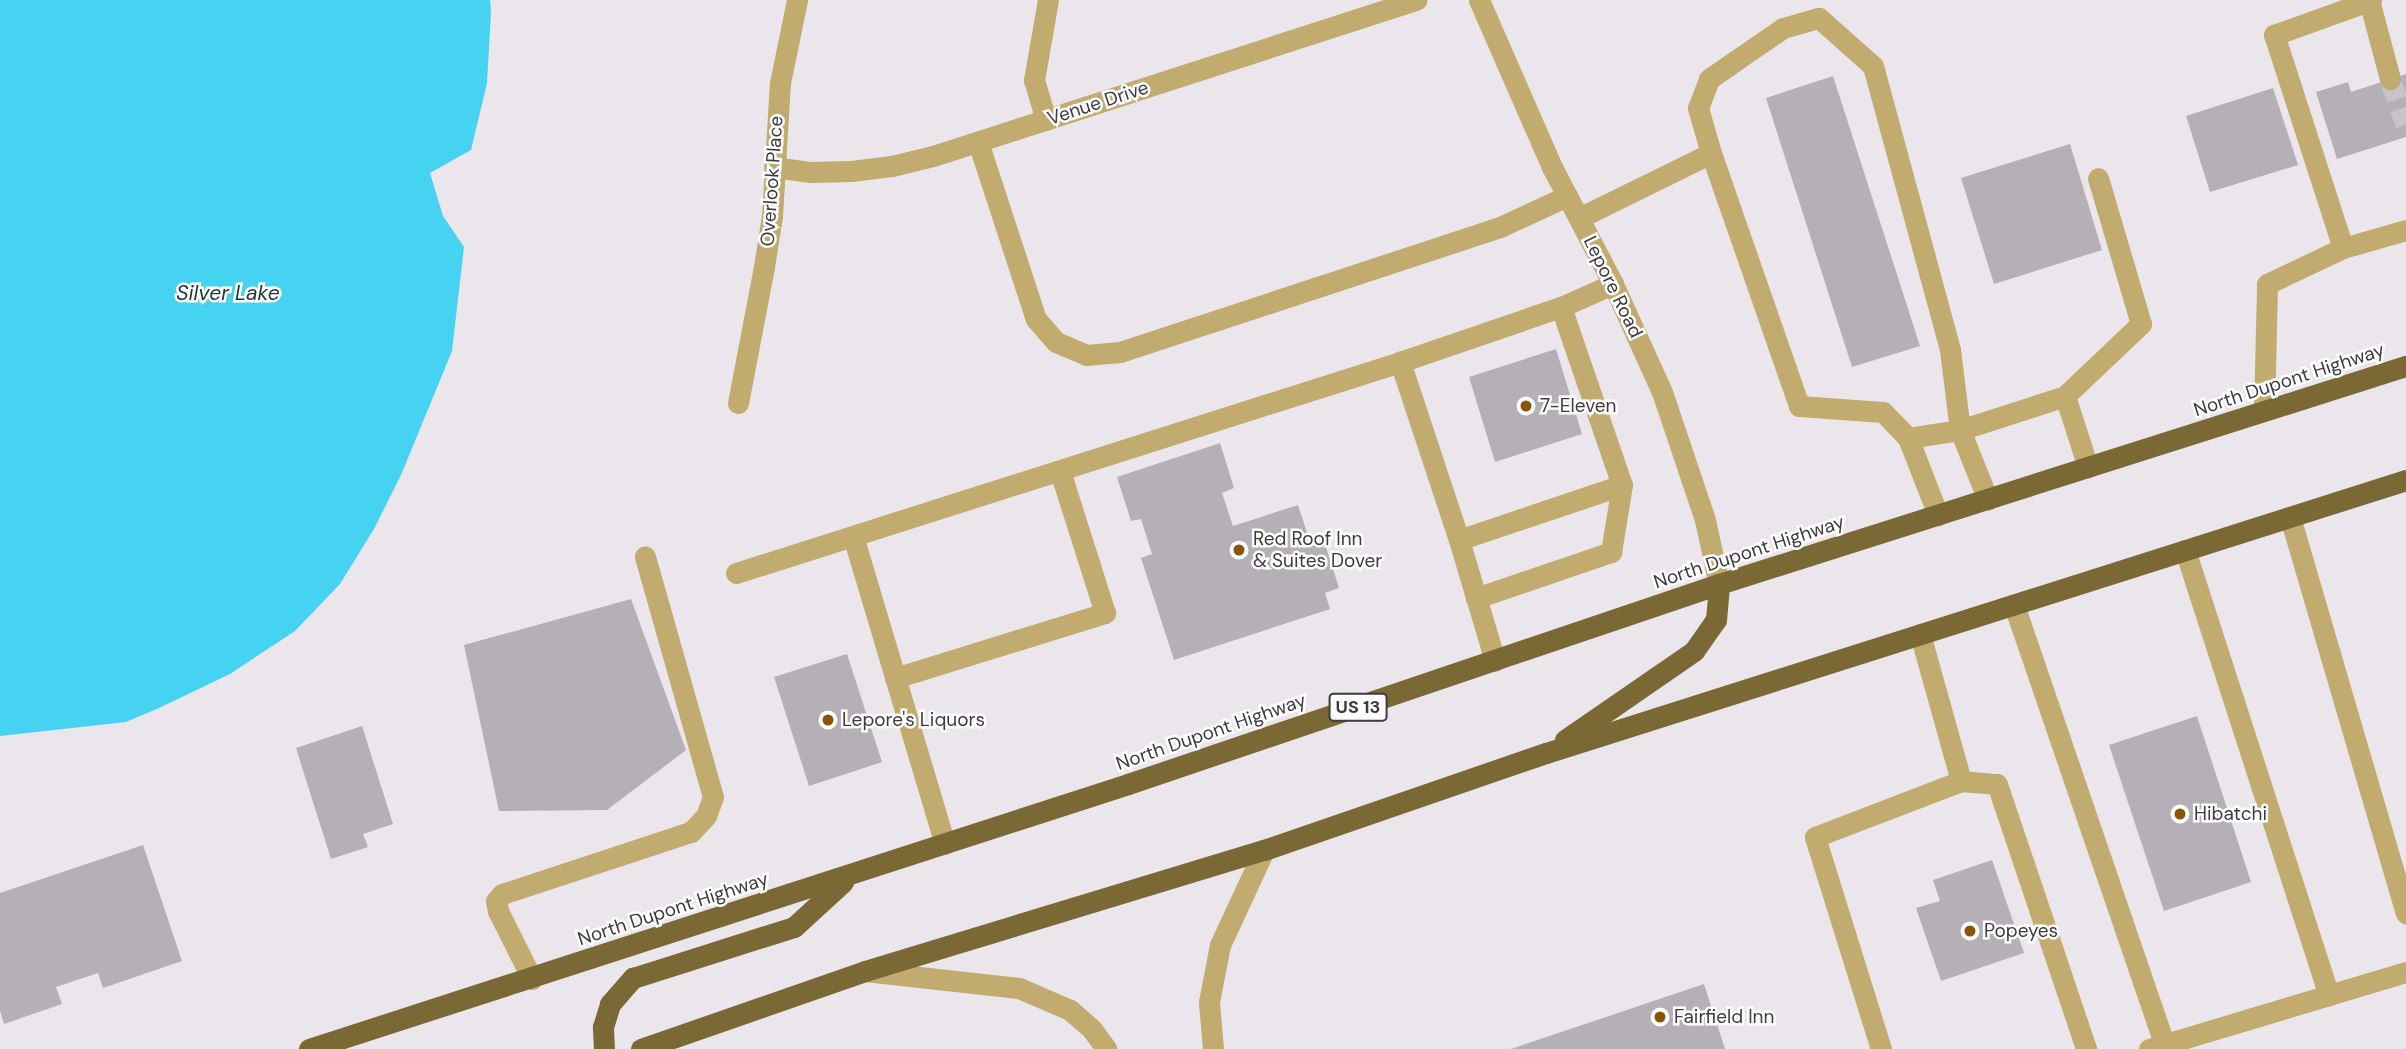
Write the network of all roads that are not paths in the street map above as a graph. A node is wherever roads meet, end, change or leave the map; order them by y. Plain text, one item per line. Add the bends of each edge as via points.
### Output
1 (797, 0) edge
2 (1048, 0) edge
3 (1416, 0) edge
4 (1479, 0) edge
5 (2370, 0) edge
6 (2390, 79) tunnel mouth
7 (1045, 120) junction
8 (978, 142) junction
9 (1711, 153) junction
10 (774, 167) junction
11 (2098, 178) dead end
12 (1567, 196) junction
13 (1579, 218) junction
14 (2406, 230) edge
15 (2343, 248) junction
16 (1613, 284) junction
17 (1561, 307) junction
18 (1400, 362) junction
19 (2406, 366) edge
20 (2065, 396) junction
21 (738, 403) dead end
22 (2264, 411) junction
23 (1960, 430) junction
24 (1908, 438) junction
25 (2088, 467) junction
26 (1060, 471) junction
27 (2406, 480) edge
28 (1622, 485) junction
29 (1988, 500) junction
30 (1938, 515) junction
31 (2290, 517) junction
32 (853, 536) junction
33 (1458, 540) junction
34 (2185, 550) junction
35 (645, 556) dead end
36 (737, 573) dead end
37 (1719, 584) junction
38 (1476, 598) junction
39 (2014, 605) junction
40 (1920, 634) junction
41 (1496, 661) junction
42 (895, 678) junction
43 (1546, 753) junction
44 (1961, 781) junction
45 (945, 844) junction
46 (1264, 850) junction
47 (849, 876) junction
48 (2406, 913) edge
49 (865, 971) junction
50 (2406, 972) edge
51 (532, 979) junction
52 (2329, 995) junction
53 (2156, 1046) edge
54 (309, 1049) edge
55 (604, 1049) edge
56 (640, 1049) edge
57 (1106, 1049) edge
58 (1213, 1049) edge
59 (1881, 1049) edge
60 (2085, 1049) edge

1 - 10 street, Overlook Place via 779,83
2 - 7 street via 1034,80
3 - 7 street, Venue Drive
4 - 12 street, Lepore Road
5 - 6 street
5 - 15 street via 2274,35
7 - 8 street, Venue Drive
8 - 10 street, Venue Drive via 892,166 811,172
8 - 12 street via 1036,319 1070,350 1086,355 1119,352 1500,227
9 - 13 street
9 - 23 street via 1698,108 1709,79 1783,27 1819,18 1873,66 1950,349
9 - 24 street via 1800,406 1883,412
10 - 21 street, Overlook Place via 764,267
11 - 20 street via 2141,324
12 - 13 street, Lepore Road
13 - 16 street, Lepore Road
14 - 15 street
15 - 22 street via 2267,284
16 - 17 street
16 - 37 street, Lepore Road via 1687,459
17 - 18 street
17 - 28 street
18 - 26 street
18 - 33 street
19 - 22 highway, North Dupont Highway / US 13
20 - 23 street
20 - 25 street
22 - 25 highway, North Dupont Highway / US 13
23 - 24 street
23 - 29 street
24 - 30 street
25 - 29 highway, North Dupont Highway / US 13
26 - 32 street
26 - 42 street via 1105,613
27 - 31 highway
28 - 33 street
28 - 38 street via 1611,552
29 - 30 highway, North Dupont Highway / US 13
30 - 37 highway, North Dupont Highway / US 13
31 - 34 highway
31 - 48 street
32 - 36 street
32 - 42 street
33 - 38 street
34 - 39 highway
34 - 52 street
35 - 51 street via 713,797 706,816 691,832 502,894 496,901 498,911
37 - 41 highway, North Dupont Highway / US 13
37 - 43 highway via 1716,620 1693,651
38 - 41 street
39 - 40 highway
39 - 53 street
40 - 43 highway
40 - 44 street
41 - 45 highway, North Dupont Highway / US 13
42 - 45 street
43 - 46 highway
44 - 59 street via 1815,837
44 - 60 street via 1997,784
45 - 47 highway, North Dupont Highway / US 13
46 - 49 highway
46 - 58 street via 1220,945 1209,1002
47 - 51 highway, North Dupont Highway / US 13
47 - 55 highway via 794,927 633,978 610,1004 603,1027
49 - 56 highway
49 - 57 street via 1018,988 1070,1010
50 - 52 street
51 - 54 highway, North Dupont Highway / US 13
52 - 53 street

